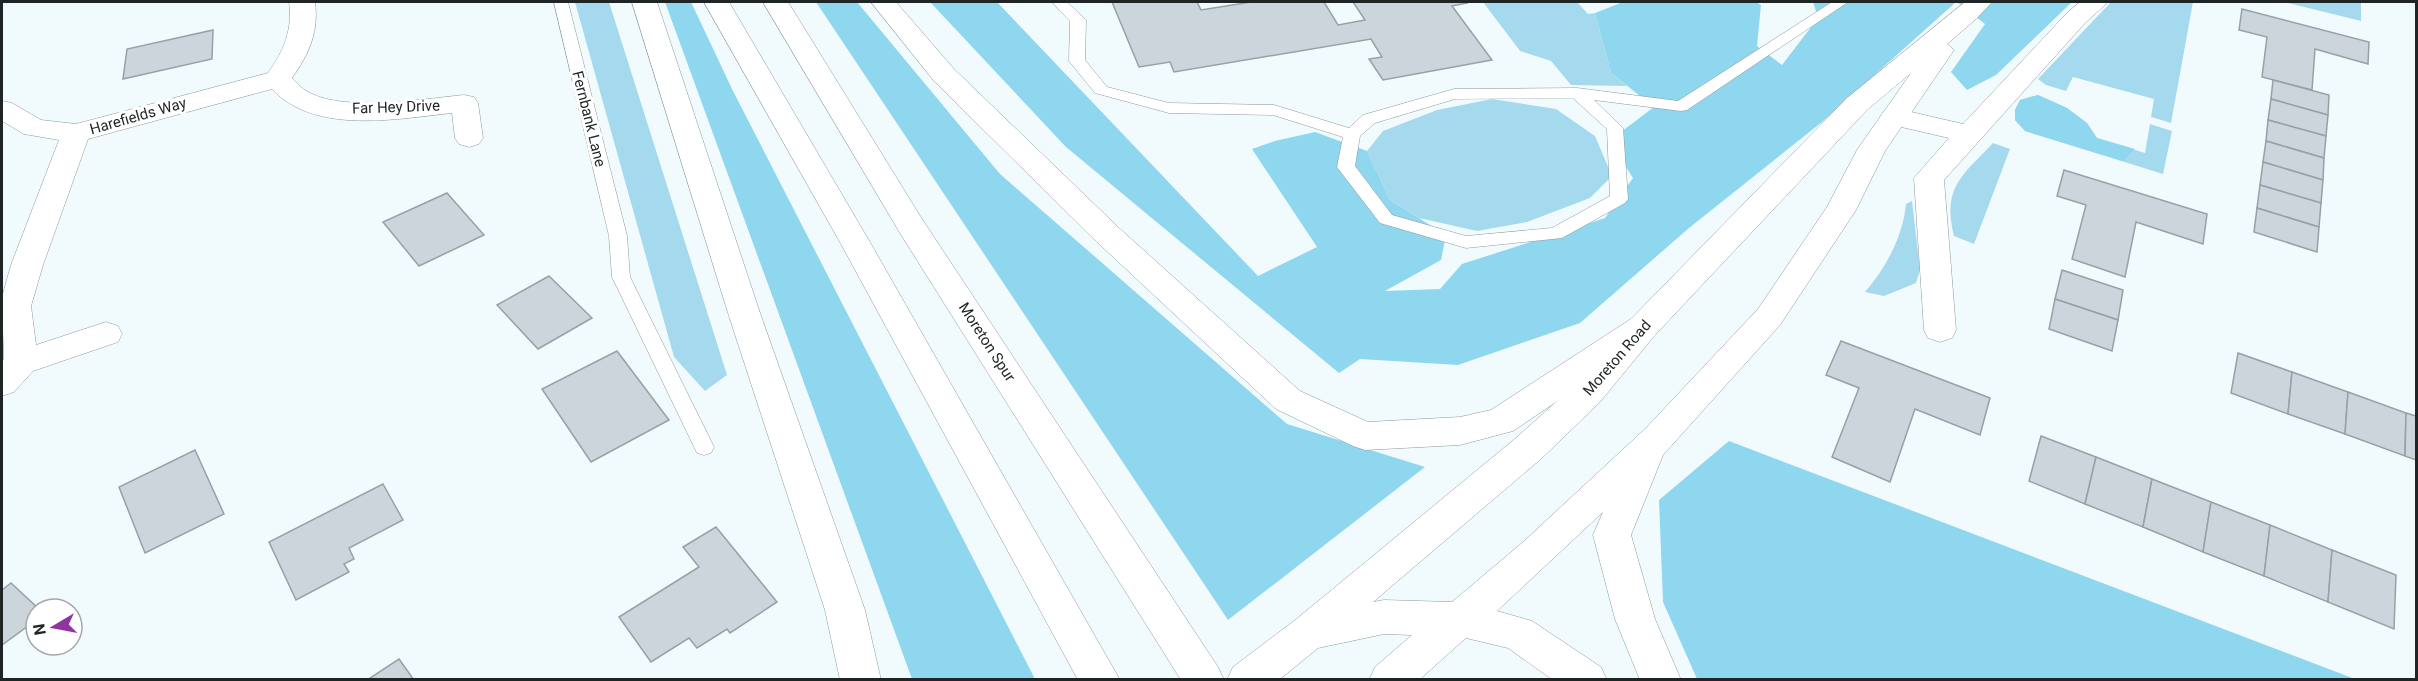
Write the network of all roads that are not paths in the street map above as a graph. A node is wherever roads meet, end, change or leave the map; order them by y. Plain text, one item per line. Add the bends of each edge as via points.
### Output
1 (302, 2) edge
2 (561, 2) edge
3 (644, 2) edge
4 (716, 2) edge
5 (775, 2) edge
6 (883, 2) edge
7 (1059, 2) edge
8 (1841, 2) edge
9 (2095, 2) edge
10 (1973, 8) edge
11 (278, 79) junction
12 (1577, 93) junction
13 (2, 109) edge
14 (1894, 117) junction
15 (76, 133) junction
16 (1352, 134) junction
17 (1968, 134) junction
18 (469, 138) dead end
19 (1643, 327) junction
20 (1940, 330) dead end
21 (106, 334) dead end
22 (11, 373) edge
23 (1651, 444) junction
24 (704, 447) dead end
25 (1459, 619) junction
26 (1308, 633) junction
27 (861, 680) edge
28 (1100, 680) edge
29 (1204, 680) edge
30 (1246, 680) edge
31 (1389, 680) edge
32 (1587, 680) edge
33 (1661, 680) edge

1 - 11 main road via 306,16 297,53
2 - 24 lane, Fernbank Lane via 618,236 621,277
3 - 27 main road via 744,314 846,610
4 - 28 main road
5 - 29 main road, Moreton Spur via 911,226
6 - 19 main road via 944,75 1108,235 1288,400 1365,436 1460,431 1502,421
7 - 16 lane via 1078,20 1077,61 1101,90 1169,108 1274,110
8 - 12 lane via 1681,106
9 - 17 main road
10 - 14 main road, Moreton Road
10 - 19 main road, Moreton Road via 1857,104
11 - 15 main road, Harefields Way
11 - 18 main road, Far Hey Drive via 300,100 321,107 368,111 464,103
12 - 16 lane via 1454,94 1369,119
12 - 16 lane via 1615,128 1619,199 1556,234 1466,242 1386,219 1346,167
13 - 15 main road, Harefields Way via 34,128
14 - 17 main road
14 - 23 main road, Moreton Road via 1871,150 1841,210 1769,316
15 - 22 main road via 15,306
17 - 20 main road via 1929,178
19 - 26 main road, Moreton Road via 1588,393 1529,448
21 - 22 main road
23 - 25 main road, Moreton Road
23 - 33 main road via 1612,535 1635,619
25 - 26 main road via 1384,617
25 - 31 main road, Moreton Road
25 - 32 main road via 1518,633
26 - 30 main road, Moreton Road

